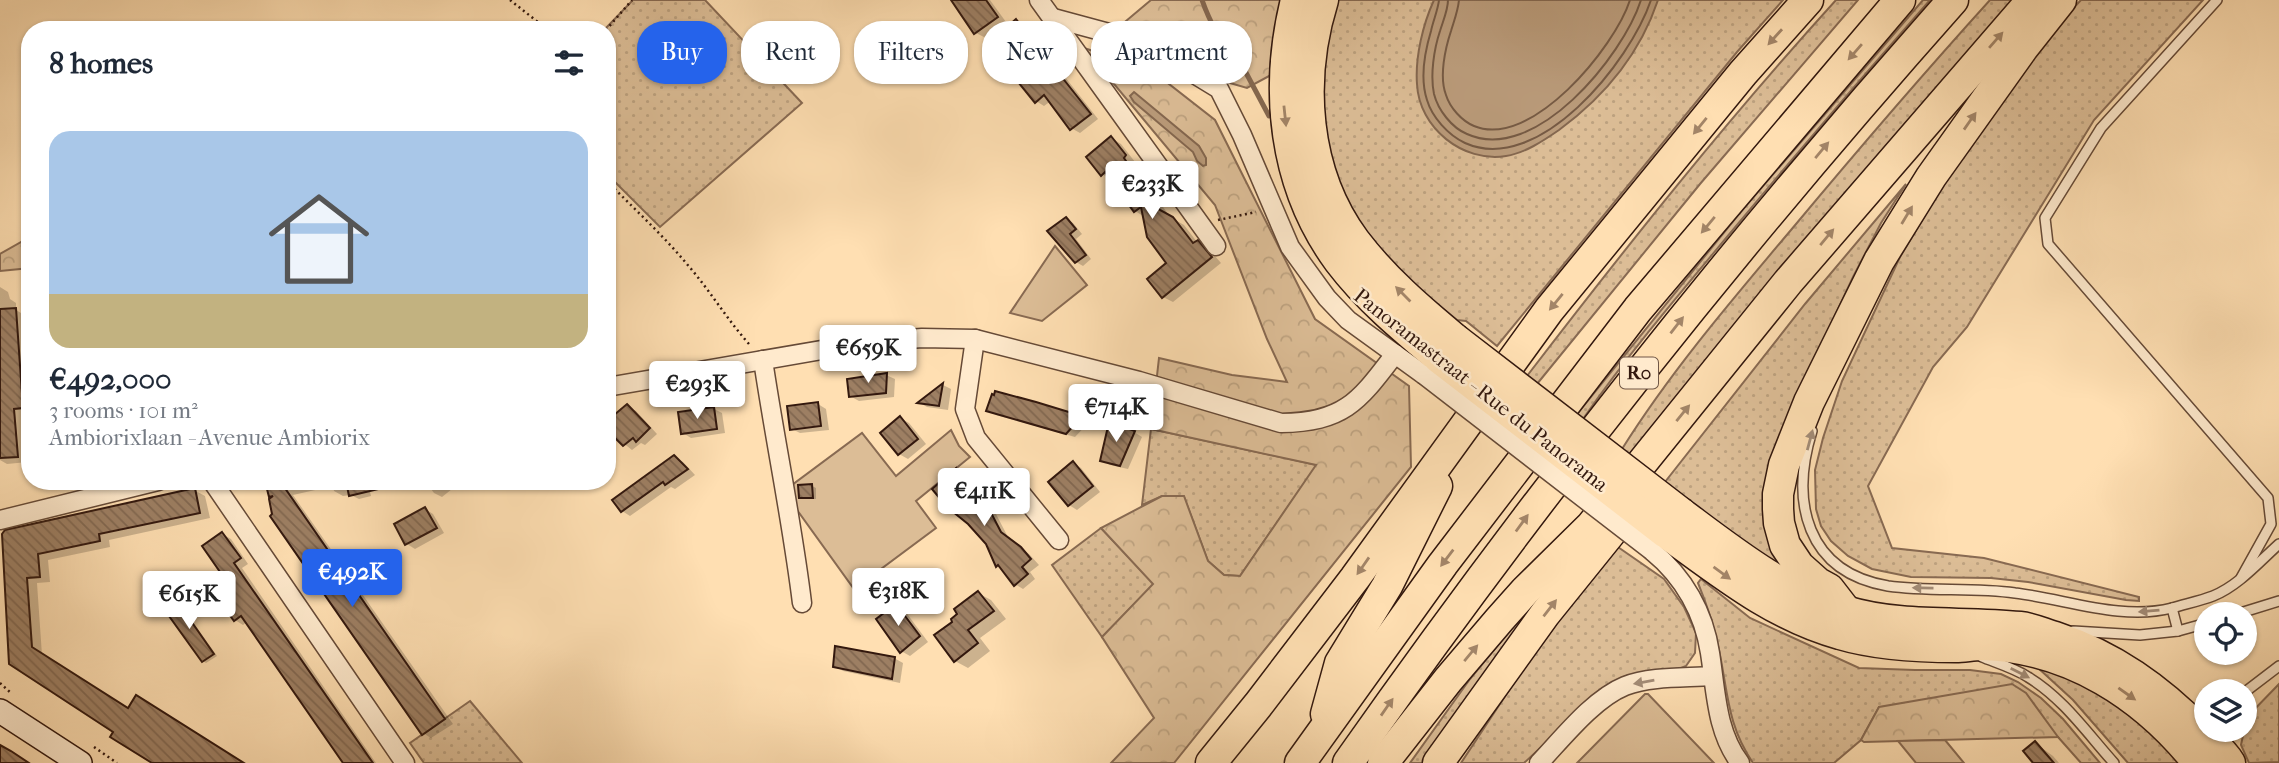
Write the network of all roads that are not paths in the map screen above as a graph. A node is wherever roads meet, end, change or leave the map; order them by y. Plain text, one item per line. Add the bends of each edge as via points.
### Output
1 (1039, 0) edge
2 (1296, 0) edge
3 (1323, 0) edge
4 (1808, 0) edge
5 (1900, 0) edge
6 (1953, 0) edge
7 (2032, 0) edge
8 (2061, 0) edge
9 (2217, 0) edge
10 (1053, 18) junction
11 (1216, 246) dead end
12 (975, 339) junction
13 (1841, 340) junction
14 (1395, 354) junction
15 (1439, 357) junction
16 (763, 360) junction
17 (616, 385) edge
18 (1822, 401) dead end
19 (1814, 426) dead end
20 (1461, 432) junction
21 (1640, 466) junction
22 (122, 490) edge
23 (218, 490) edge
24 (0, 520) edge
25 (1667, 532) junction
26 (1059, 540) dead end
27 (2279, 544) edge
28 (2241, 579) junction
29 (2279, 601) edge
30 (802, 603) dead end
31 (2172, 608) junction
32 (2257, 608) edge
33 (1846, 611) junction
34 (2024, 627) junction
35 (2194, 627) edge
36 (2178, 631) junction
37 (1957, 647) junction
38 (2279, 666) edge
39 (1712, 676) junction
40 (2257, 683) edge
41 (0, 712) edge
42 (1322, 731) junction
43 (2228, 750) edge
44 (80, 763) edge
45 (405, 763) edge
46 (1211, 763) edge
47 (1300, 763) edge
48 (1348, 763) edge
49 (1383, 763) edge
50 (1438, 763) edge
51 (1539, 763) edge
52 (1740, 763) edge
53 (2114, 763) edge
54 (2199, 763) edge

1 - 10 street
2 -> 15 highway via 1283,96 1288,144 1307,204 1348,272 1385,312
15 -> 3 highway via 1413,304 1354,239 1324,179 1311,130 1308,81 1312,39
4 -> 20 highway via 1549,310
5 -> 42 highway, R0 via 1637,309
48 -> 6 highway, R0 via 1542,496 1699,297
21 -> 7 highway via 1788,282
13 -> 8 highway via 1879,261 1931,177
9 - 28 lane via 2101,128 2045,218 2048,244 2268,498 2271,524
10 - 11 street
10 - 14 street, Panoramastraat - Rue du Panorama via 1142,41 1219,89 1290,247 1334,306
12 - 14 street via 1281,423 1303,423 1348,408
12 - 16 street via 868,342
12 - 26 street via 965,409 971,427
13 - 18 lane
13 - 33 highway via 1784,465 1778,509 1781,534 1791,556 1829,589
14 - 15 street, Panoramastraat - Rue du Panorama
15 - 25 highway, bridge
16 - 17 street
16 - 30 street
31 -> 19 lane via 2121,611 2013,592 1887,586 1854,575 1818,546 1806,518 1803,470
20 - 42 highway via 1387,586 1340,663
20 -> 46 highway
49 -> 21 highway via 1500,619 1591,526
50 -> 21 highway via 1545,614 1616,526
22 - 24 street
23 - 45 street
25 - 33 highway via 1746,561 1801,594
25 -> 37 highway via 1762,600 1813,625 1867,641
25 - 39 street via 1674,572 1707,635
27 - 28 lane
28 - 31 lane via 2215,595
29 - 32 lane
31 - 36 lane
33 - 34 highway via 1906,621
34 - 36 lane via 2129,635
34 - 43 highway via 2072,643 2128,670
35 - 36 lane
37 -> 53 lane via 2038,683
37 -> 54 highway via 2038,652 2096,675 2147,709
38 - 40 lane
39 -> 51 street via 1645,681 1617,690
39 - 52 street via 1723,731
41 - 44 street
42 - 47 highway, R0

